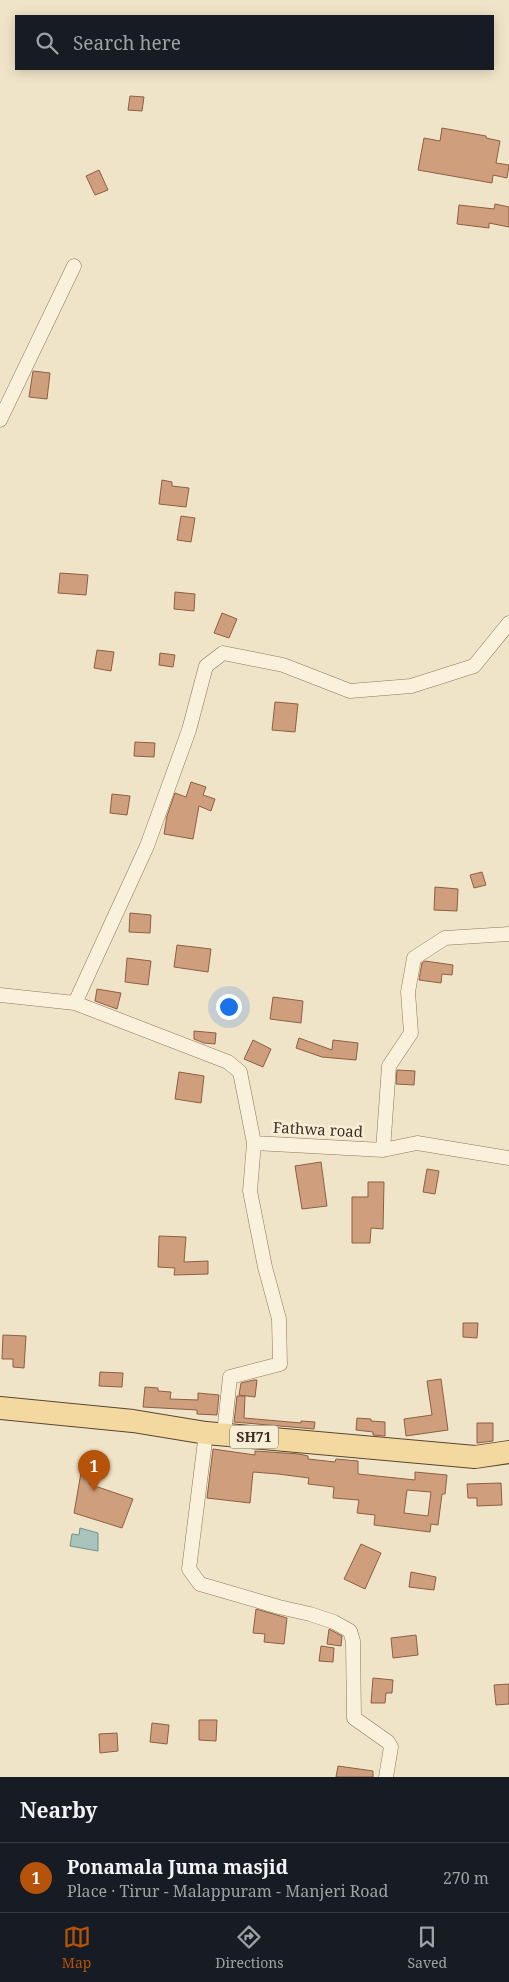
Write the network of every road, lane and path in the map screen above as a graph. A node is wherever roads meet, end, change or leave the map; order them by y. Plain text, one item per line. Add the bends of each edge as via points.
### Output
1 (74, 266) dead end
2 (0, 420) edge
3 (509, 623) edge
4 (509, 934) edge
5 (0, 995) edge
6 (75, 1003) junction
7 (254, 1144) junction
8 (383, 1150) junction
9 (509, 1158) edge
10 (0, 1408) edge
11 (215, 1433) junction
12 (509, 1452) edge
13 (386, 1777) edge

1 - 2 street
3 - 6 street via 474,666 411,686 350,691 283,665 223,653 206,666 189,730 147,846
4 - 8 street, Fathwa road via 445,938 414,958 408,992 411,1033 389,1066
5 - 6 street
6 - 7 street via 228,1062 240,1072
7 - 8 street, Fathwa road
7 - 11 street, Fathwa road via 250,1191 279,1318 280,1364 230,1377
8 - 9 street via 417,1143
10 - 11 main road, SH71
11 - 12 main road, SH71 via 475,1457
11 - 13 street via 189,1569 200,1584 310,1614 334,1622 350,1632 353,1642 354,1718 391,1747

